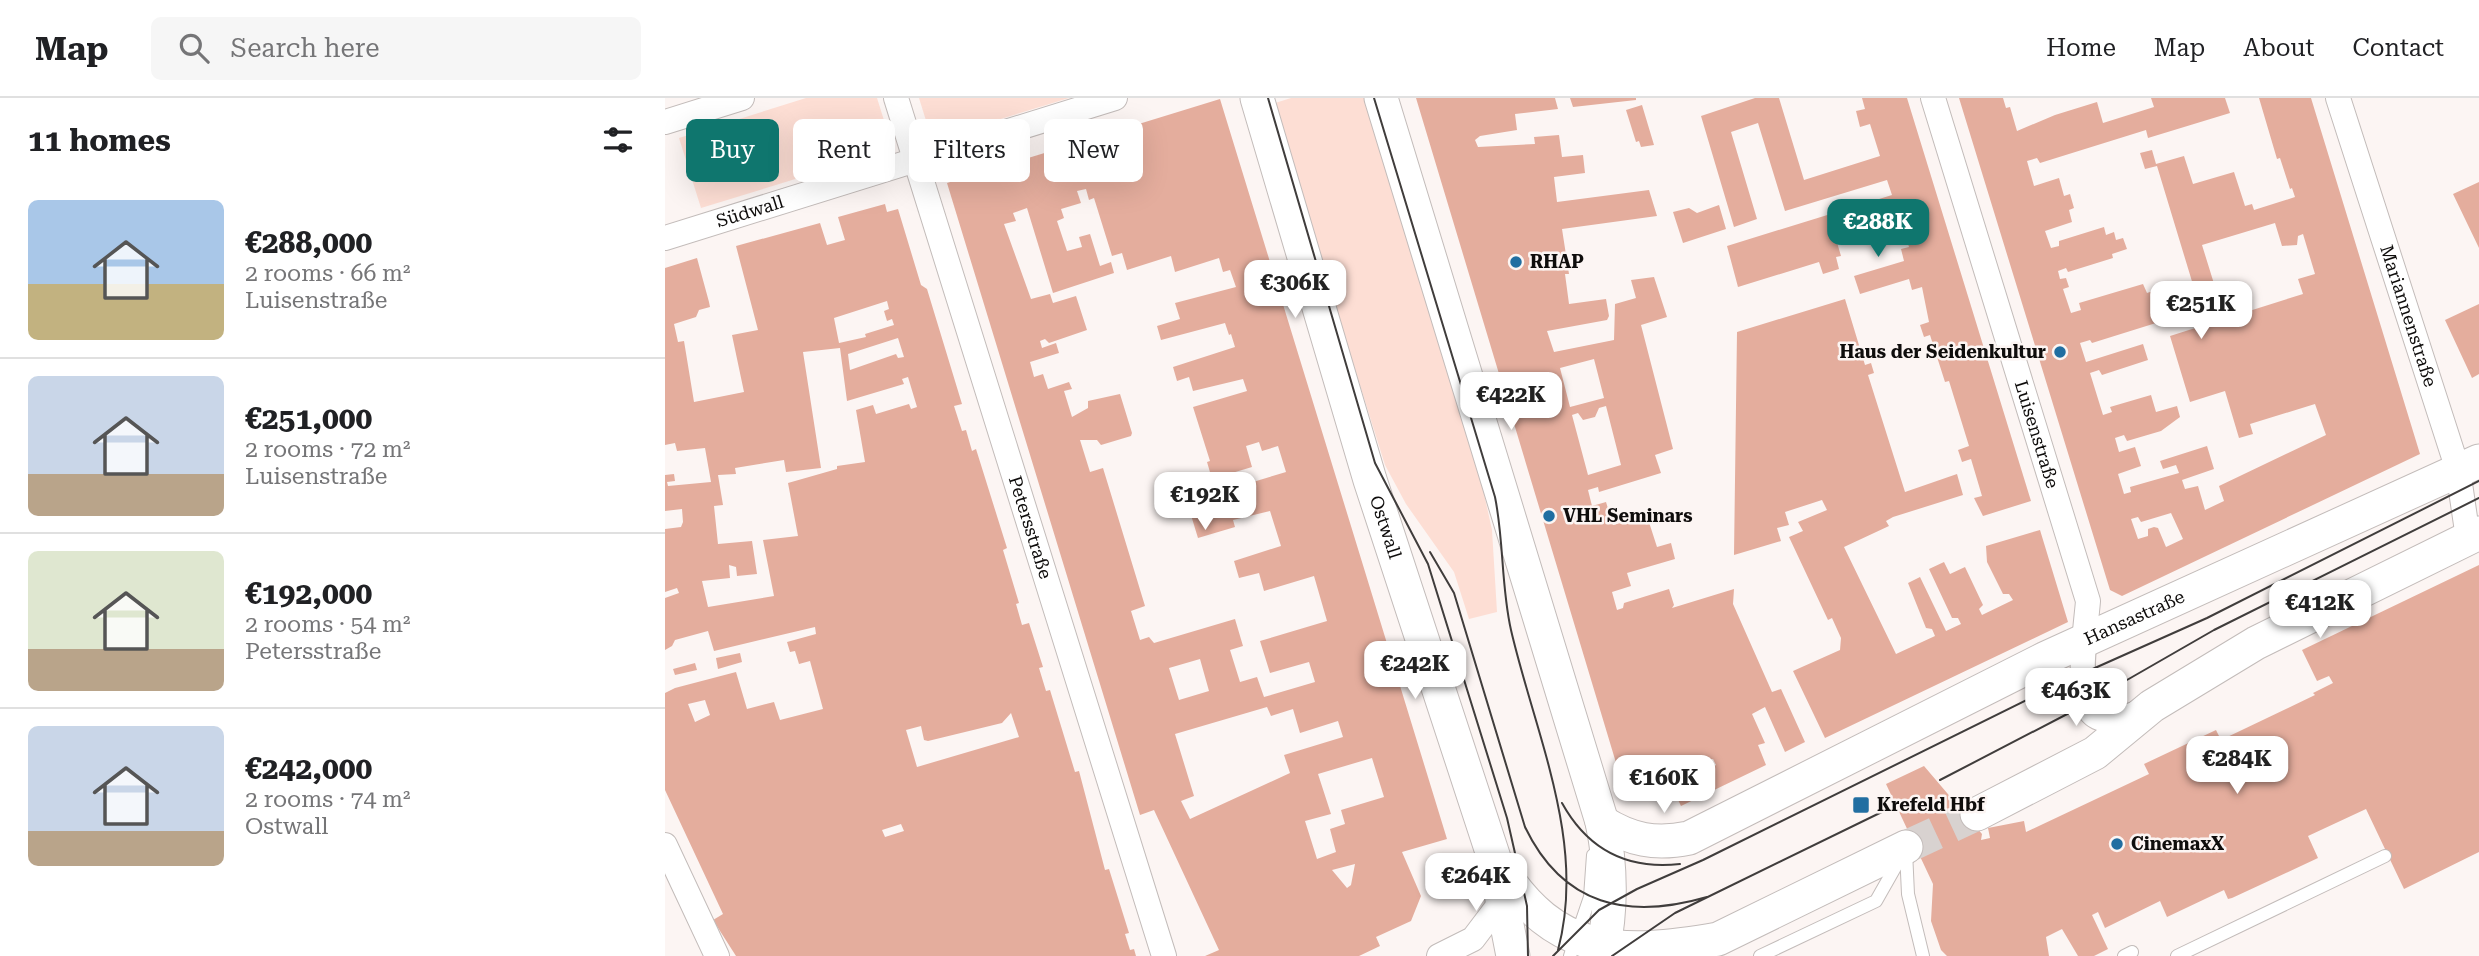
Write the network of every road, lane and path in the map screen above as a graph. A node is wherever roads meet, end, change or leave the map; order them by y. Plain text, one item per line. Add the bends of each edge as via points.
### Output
1 (742, 98) edge
2 (897, 98) edge
3 (1115, 98) edge
4 (1257, 98) edge
5 (1381, 98) edge
6 (1933, 98) edge
7 (2338, 98) edge
8 (665, 122) edge
9 (1030, 124) edge
10 (909, 137) edge
11 (909, 162) edge
12 (923, 182) edge
13 (665, 237) edge
14 (2469, 466) edge
15 (2474, 536) edge
16 (2085, 640) junction
17 (2152, 706) junction
18 (1588, 781) junction
19 (1977, 814) tunnel mouth
20 (1601, 822) junction
21 (665, 845) edge
22 (1906, 847) junction
23 (2385, 856) dead end
24 (1495, 858) junction
25 (1501, 902) junction
26 (1718, 939) junction
27 (1587, 952) edge
28 (1455, 953) edge
29 (717, 956) edge
30 (1164, 956) edge
31 (1513, 956) edge
32 (1686, 956) edge
33 (1760, 956) edge
34 (1923, 956) edge
35 (2177, 956) edge

1 - 8 street
2 - 10 street, Petersstraße
3 - 9 street, Südwall
4 - 24 street, Ostwall via 1370,480
5 - 18 street
6 - 16 street, Luisenstraße via 2088,601
7 - 14 street, Mariannenstraße
11 - 13 street, Südwall
12 - 30 street, Petersstraße
14 - 15 street, Mariannenstraße
14 - 16 street, Hansastraße
15 - 17 street via 2256,643
16 - 17 street, Luisenstraße via 2084,688 2091,711 2104,719 2116,719
16 - 20 street, Hansastraße via 1689,838 1653,842 1626,836
17 - 19 street via 2095,753
18 - 20 street
18 - 27 lane via 1593,824
20 - 27 street via 1611,873 1610,905
21 - 29 street
22 - 26 street
22 - 33 lane via 1877,901
22 - 34 lane via 1908,894
23 - 35 lane
24 - 25 street, Ostwall
24 - 27 street via 1527,906
25 - 28 street via 1485,928
25 - 31 street, Ostwall
26 - 27 street via 1665,953
26 - 32 street

